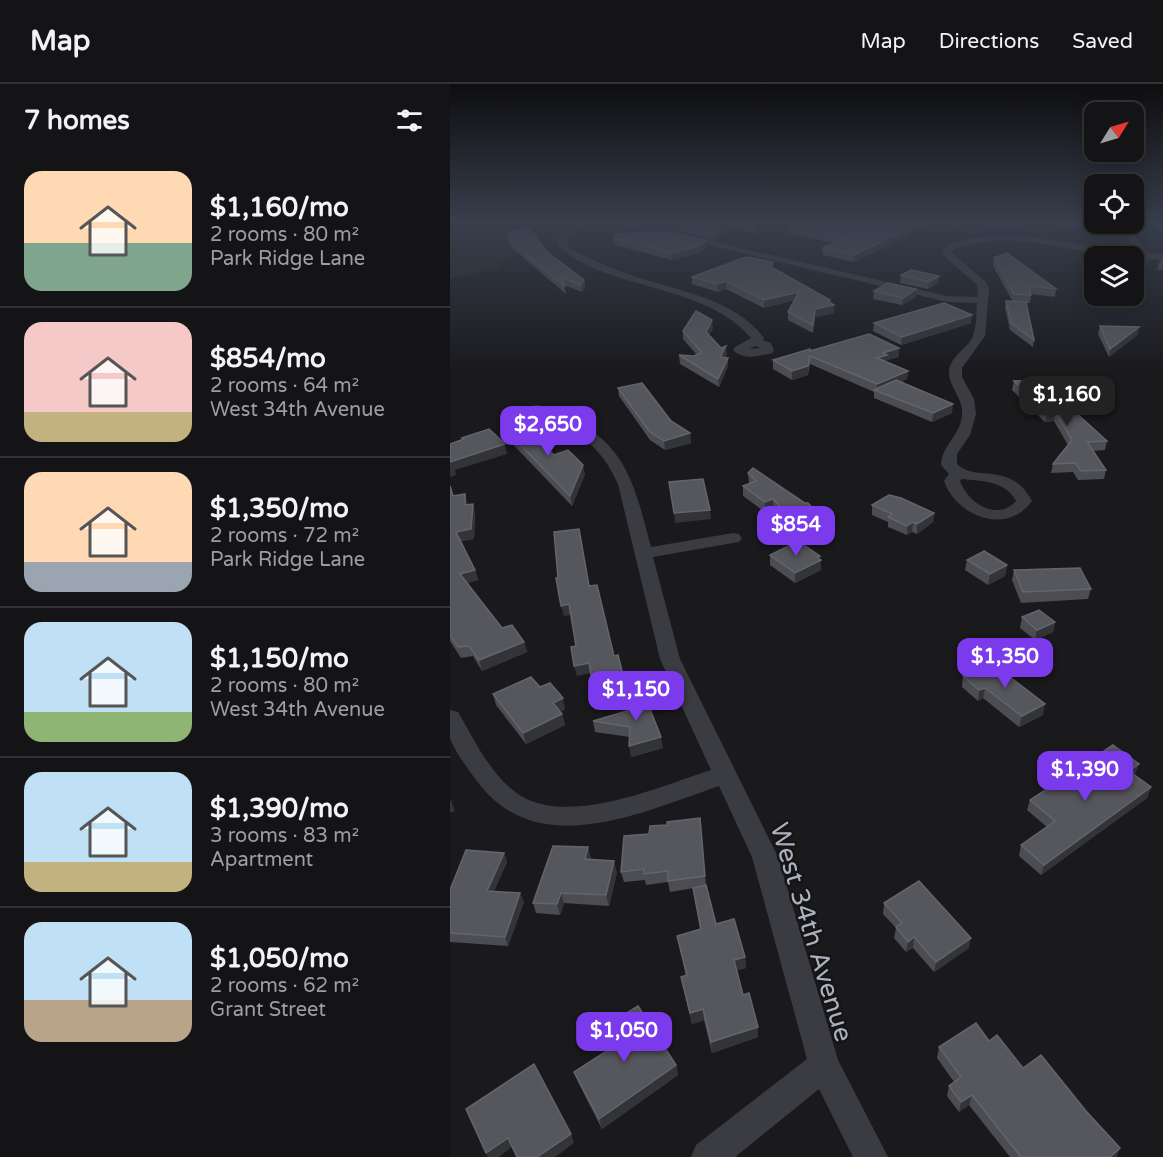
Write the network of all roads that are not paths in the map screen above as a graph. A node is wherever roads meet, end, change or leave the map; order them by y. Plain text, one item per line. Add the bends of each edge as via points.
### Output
1 (611, 271) edge
2 (823, 271) edge
3 (967, 271) edge
4 (982, 300) junction
5 (755, 341) dead end
6 (537, 409) dead end
7 (958, 474) dead end
8 (733, 538) dead end
9 (644, 553) junction
10 (450, 718) edge
11 (726, 774) junction
12 (824, 1065) junction
13 (708, 1157) edge
14 (871, 1157) edge

1 - 5 street via 685,294 738,319 758,338
2 - 4 street via 947,299
3 - 4 street via 982,284
4 - 7 street via 977,340 958,363 955,375 968,400 969,414 965,433 949,453 949,465
6 - 9 street, West 34th Avenue via 581,428 609,451 626,484
8 - 9 street
9 - 11 street, West 34th Avenue via 670,659
10 - 11 street via 490,782 513,804 542,815 572,818 605,812
11 - 12 street, West 34th Avenue via 765,857
12 - 13 street
12 - 14 street, West 34th Avenue

